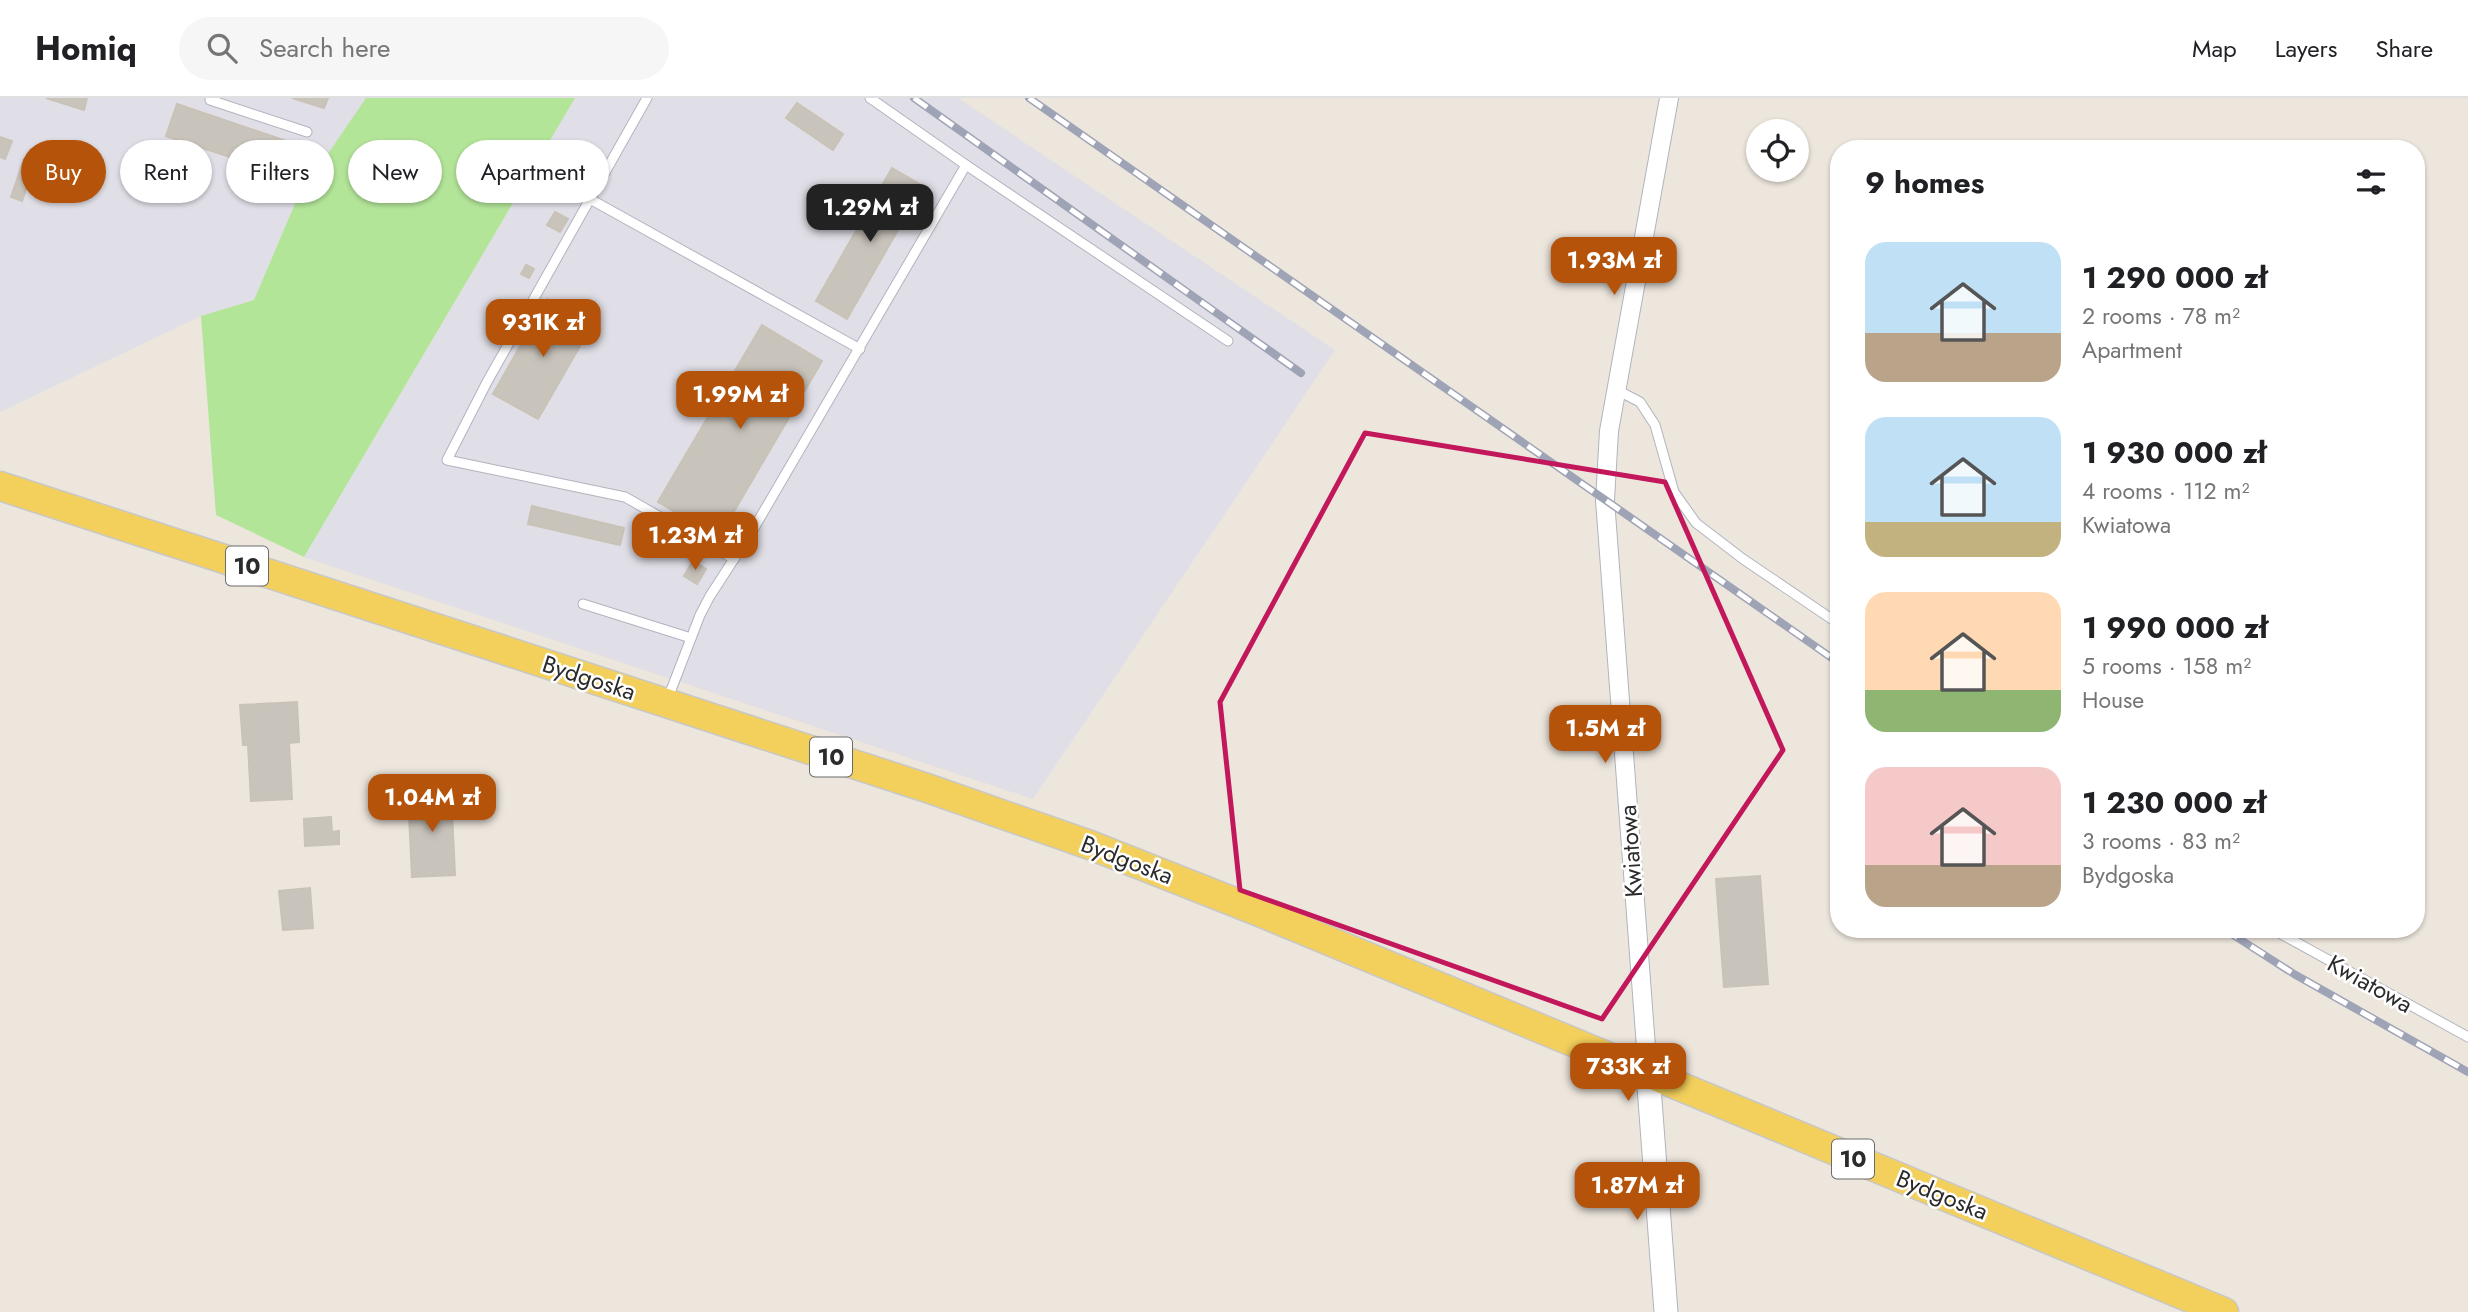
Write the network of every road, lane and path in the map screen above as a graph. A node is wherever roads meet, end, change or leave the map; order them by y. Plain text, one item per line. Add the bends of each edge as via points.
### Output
1 (647, 98) edge
2 (870, 98) edge
3 (1669, 98) edge
4 (208, 99) edge
5 (307, 132) dead end
6 (609, 165) edge
7 (965, 165) junction
8 (588, 203) edge
9 (597, 203) edge
10 (1227, 341) dead end
11 (860, 349) junction
12 (1618, 390) junction
13 (0, 486) edge
14 (734, 559) junction
15 (583, 604) dead end
16 (1830, 618) edge
17 (691, 638) junction
18 (666, 703) junction
19 (2288, 938) edge
20 (2468, 1037) edge
21 (1648, 1074) junction
22 (1666, 1312) edge
23 (2224, 1312) edge

1 - 6 lane
2 - 7 lane
3 - 12 street, Kwiatowa
4 - 5 lane
7 - 10 lane
7 - 11 lane
8 - 14 lane via 447,460 625,497
9 - 11 lane
11 - 14 lane
12 - 16 lane via 1640,402 1655,425 1674,492 1696,523
12 - 21 street, Kwiatowa via 1609,431 1605,500
13 - 18 main road, Bydgoska / 10
14 - 17 lane via 699,615
15 - 17 lane
17 - 18 lane
18 - 21 main road, Bydgoska / 10 via 1090,845
19 - 20 lane, Kwiatowa
21 - 22 street, Kwiatowa
21 - 23 main road, Bydgoska / 10

